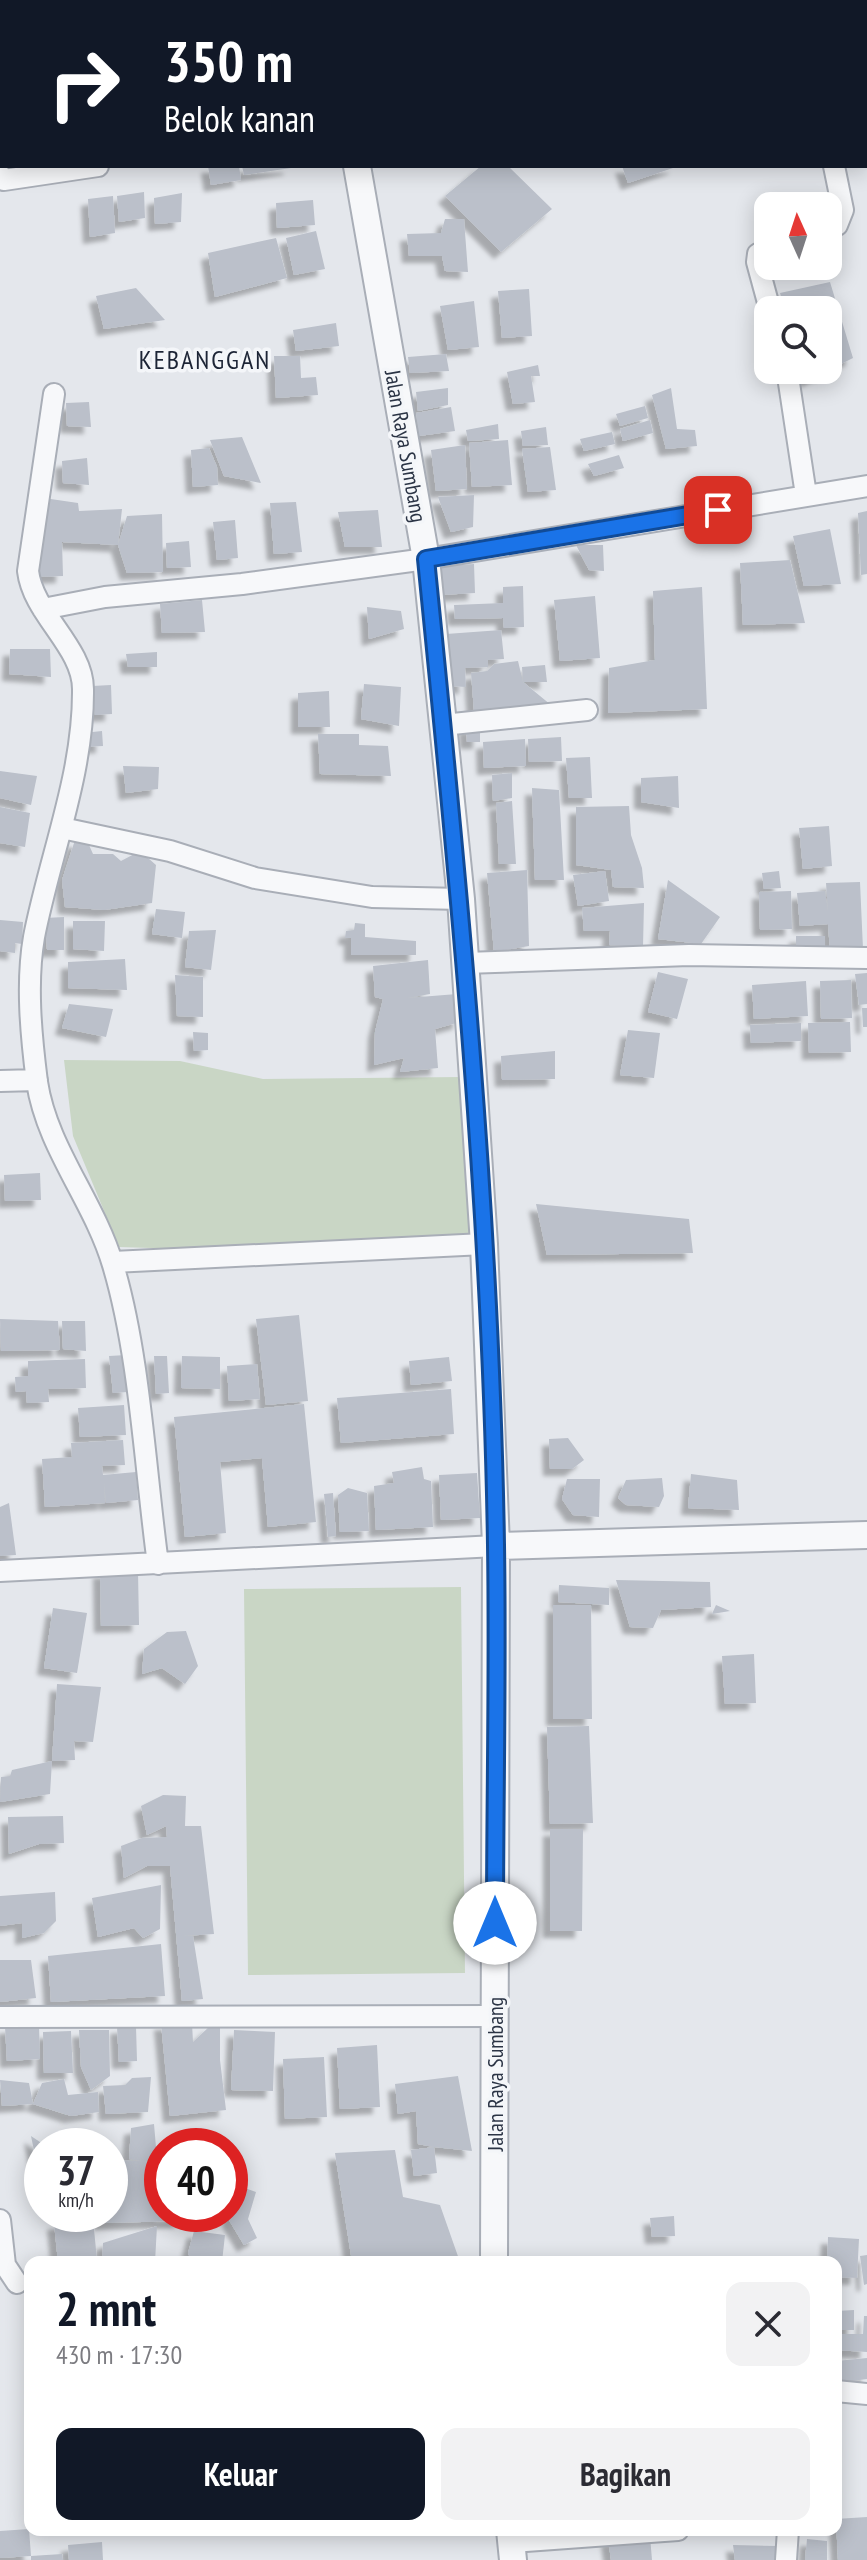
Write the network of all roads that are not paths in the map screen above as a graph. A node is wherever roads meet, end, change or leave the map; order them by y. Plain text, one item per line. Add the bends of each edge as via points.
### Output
1 (85, 168) edge
2 (357, 168) edge
3 (834, 168) edge
4 (0, 175) edge
5 (839, 192) edge
6 (789, 384) edge
7 (54, 394) dead end
8 (867, 486) edge
9 (806, 495) junction
10 (426, 559) junction
11 (43, 609) junction
12 (587, 710) dead end
13 (443, 725) junction
14 (62, 828) junction
15 (461, 899) junction
16 (867, 958) edge
17 (465, 963) junction
18 (37, 1080) junction
19 (0, 1081) edge
20 (484, 1244) junction
21 (113, 1262) junction
22 (867, 1535) edge
23 (496, 1546) junction
24 (158, 1564) junction
25 (0, 1571) edge
26 (495, 2016) junction
27 (0, 2017) edge
28 (0, 2220) edge
29 (494, 2256) edge
30 (16, 2286) edge
31 (842, 2392) edge
32 (867, 2394) edge
33 (607, 2536) edge
34 (788, 2536) edge
35 (512, 2544) edge
36 (786, 2560) edge

1 - 4 street via 4,180
2 - 10 street, Jalan Raya Sumbang
3 - 5 street
6 - 9 street
7 - 11 street via 28,571 30,592
8 - 9 street
9 - 10 street
10 - 11 street
10 - 13 street, Jalan Raya Sumbang
11 - 14 street via 83,678 83,715
12 - 13 street
13 - 15 street, Jalan Raya Sumbang
14 - 15 street via 170,851 255,878 372,897
14 - 18 street via 34,940 30,1016
15 - 17 street, Jalan Raya Sumbang
16 - 17 street via 673,955
17 - 20 street, Jalan Raya Sumbang
18 - 19 street
18 - 21 street via 42,1111
20 - 21 street
20 - 23 street, Jalan Raya Sumbang
21 - 24 street via 126,1320
22 - 23 street
23 - 24 street
23 - 26 street, Jalan Raya Sumbang
24 - 25 street
26 - 27 street
26 - 29 street, Jalan Raya Sumbang
28 - 30 street via 5,2265
31 - 32 street
33 - 35 street
34 - 36 street

